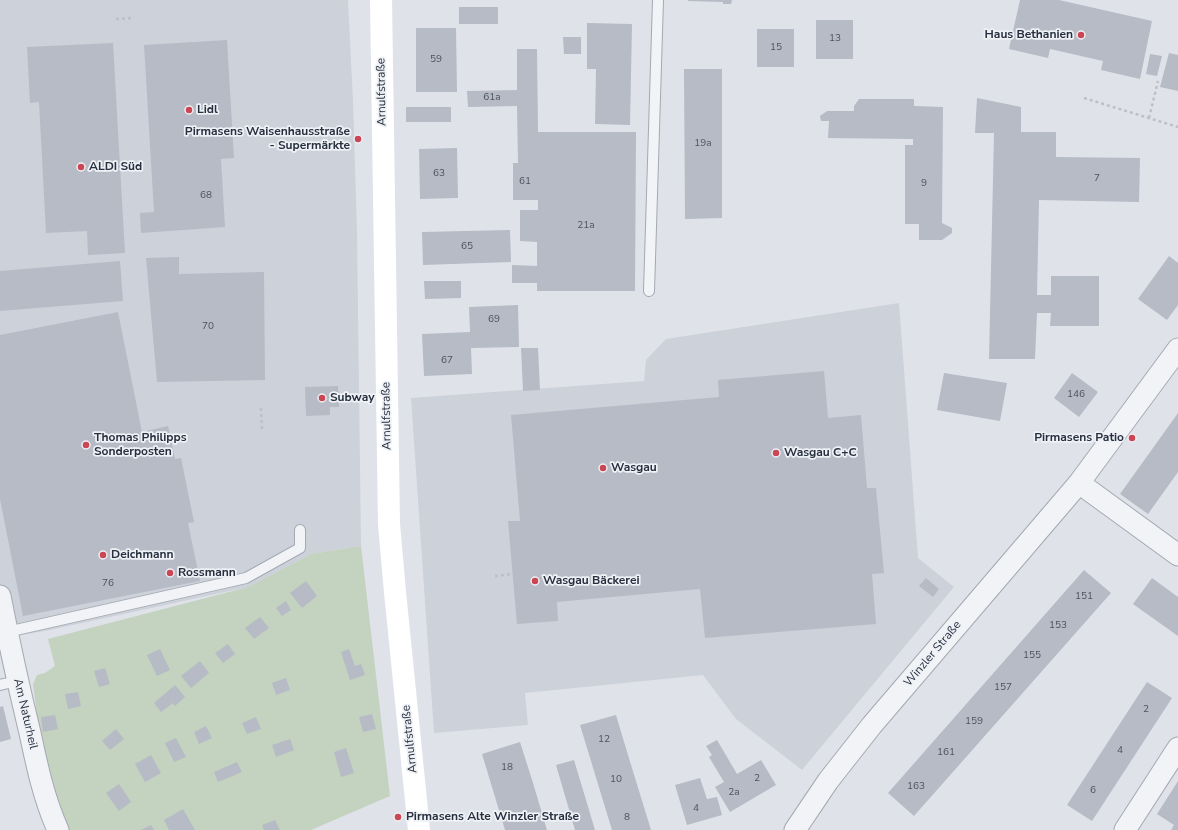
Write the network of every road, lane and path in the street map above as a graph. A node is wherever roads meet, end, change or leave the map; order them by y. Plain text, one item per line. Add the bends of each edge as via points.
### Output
1 (381, 0) edge
2 (658, 0) edge
3 (133, 18) dead end
4 (116, 19) dead end
5 (1158, 81) dead end
6 (1084, 98) dead end
7 (1149, 118) junction
8 (1178, 127) edge
9 (649, 291) dead end
10 (1178, 348) edge
11 (261, 408) dead end
12 (262, 430) dead end
13 (1079, 483) junction
14 (300, 530) dead end
15 (1178, 555) edge
16 (513, 574) dead end
17 (495, 576) dead end
18 (0, 596) edge
19 (7, 632) junction
20 (9, 683) edge
21 (1178, 748) edge
22 (58, 830) edge
23 (419, 830) edge
24 (795, 830) edge
25 (1125, 830) edge

1 - 23 street, Arnulfstraße via 389,524
2 - 9 lane
3 - 4 path
5 - 7 path
6 - 7 path
7 - 8 path
10 - 13 street, Winzler Straße
11 - 12 path
13 - 15 street
13 - 24 street, Winzler Straße via 872,725 828,781
14 - 19 lane via 300,548 246,578
16 - 17 path
18 - 19 street, Am Naturheil
19 - 20 street, Am Naturheil
20 - 22 street, Am Naturheil
21 - 25 street

